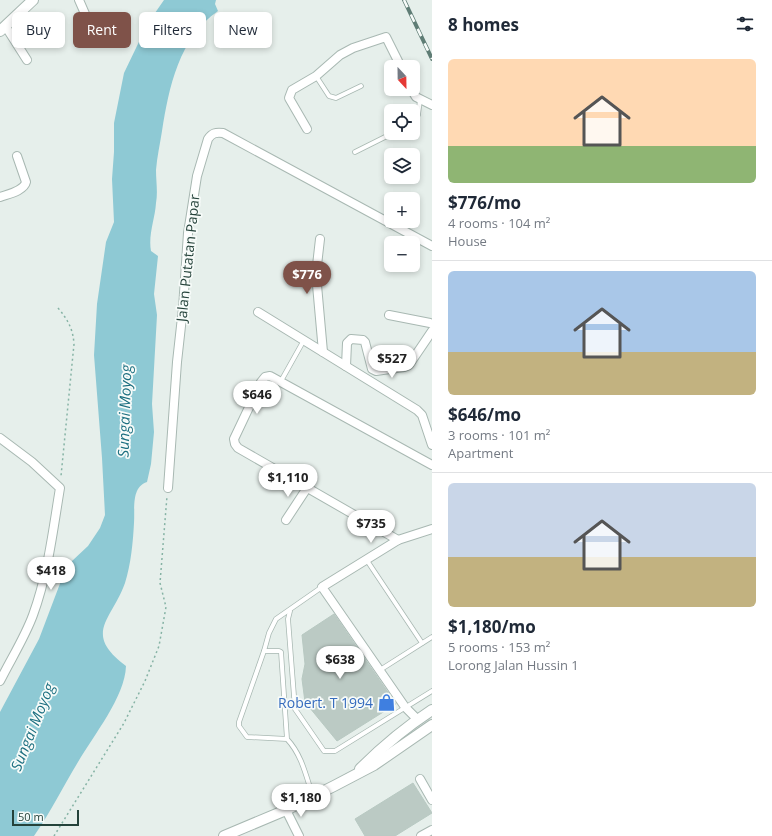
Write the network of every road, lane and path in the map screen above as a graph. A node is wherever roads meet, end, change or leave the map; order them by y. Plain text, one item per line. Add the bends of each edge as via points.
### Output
1 (33, 0) edge
2 (79, 0) edge
3 (84, 12) edge
4 (3, 29) edge
5 (27, 60) dead end
6 (398, 60) edge
7 (316, 76) junction
8 (361, 86) dead end
9 (415, 96) edge
10 (420, 100) junction
11 (419, 104) edge
12 (432, 105) edge
13 (307, 129) dead end
14 (384, 138) edge
15 (355, 152) dead end
16 (17, 156) dead end
17 (0, 197) edge
18 (320, 239) dead end
19 (432, 246) edge
20 (58, 308) dead end
21 (258, 312) dead end
22 (389, 315) dead end
23 (432, 324) edge
24 (432, 331) edge
25 (304, 340) junction
26 (323, 352) junction
27 (346, 366) junction
28 (281, 381) junction
29 (0, 438) edge
30 (432, 445) edge
31 (432, 466) edge
32 (60, 488) junction
33 (168, 488) joint
34 (307, 488) junction
35 (286, 520) dead end
36 (432, 529) edge
37 (398, 540) junction
38 (366, 559) junction
39 (322, 587) junction
40 (290, 610) junction
41 (432, 637) edge
42 (422, 643) junction
43 (264, 651) junction
44 (380, 670) junction
45 (292, 678) junction
46 (283, 679) junction
47 (0, 681) edge
48 (432, 691) edge
49 (405, 707) junction
50 (432, 710) edge
51 (417, 719) junction
52 (432, 725) edge
53 (287, 739) junction
54 (356, 774) junction
55 (420, 779) dead end
56 (313, 797) junction
57 (432, 800) edge
58 (286, 810) junction
59 (432, 830) edge
60 (54, 836) edge
61 (224, 836) edge
62 (299, 836) edge
63 (421, 836) edge

1 - 4 street
2 - 3 street
4 - 5 street
6 - 7 street via 388,38 384,37 353,48
7 - 8 lane via 328,96 332,98
7 - 13 street via 292,90 289,98
9 - 10 street
10 - 11 lane
10 - 12 street
14 - 15 lane
16 - 17 street via 25,186
18 - 26 street via 316,274
19 - 33 street, Jalan Putatan Papar via 223,133 212,134 208,139 198,176 188,233
20 - 32 path via 68,319 74,344
21 - 25 street
22 - 23 street
24 - 27 street via 412,361 404,367 376,371 372,369 365,342 351,339 347,343
25 - 26 street
25 - 28 lane
26 - 27 street
27 - 30 street via 417,410 422,415
28 - 31 street
28 - 34 street via 270,376 261,382 234,439 235,444
29 - 32 street via 32,462
32 - 47 street via 38,600
33 - 60 path via 160,583 166,608 159,646 124,723
34 - 35 street
34 - 37 street
36 - 37 street
37 - 38 street
38 - 39 street
38 - 42 lane
39 - 40 lane
39 - 44 street
40 - 43 lane via 276,619
40 - 45 lane via 288,619
41 - 42 lane
42 - 44 lane
43 - 46 lane via 281,652
43 - 53 lane via 239,726 247,737
44 - 49 street
45 - 46 lane
45 - 49 lane via 295,709 324,751 335,751
46 - 53 lane
48 - 49 lane
49 - 51 street
50 - 51 street
51 - 54 street
52 - 54 street via 374,765
53 - 56 lane via 300,758
54 - 56 street
55 - 57 street
56 - 58 street
58 - 61 street
58 - 62 street
59 - 63 street

